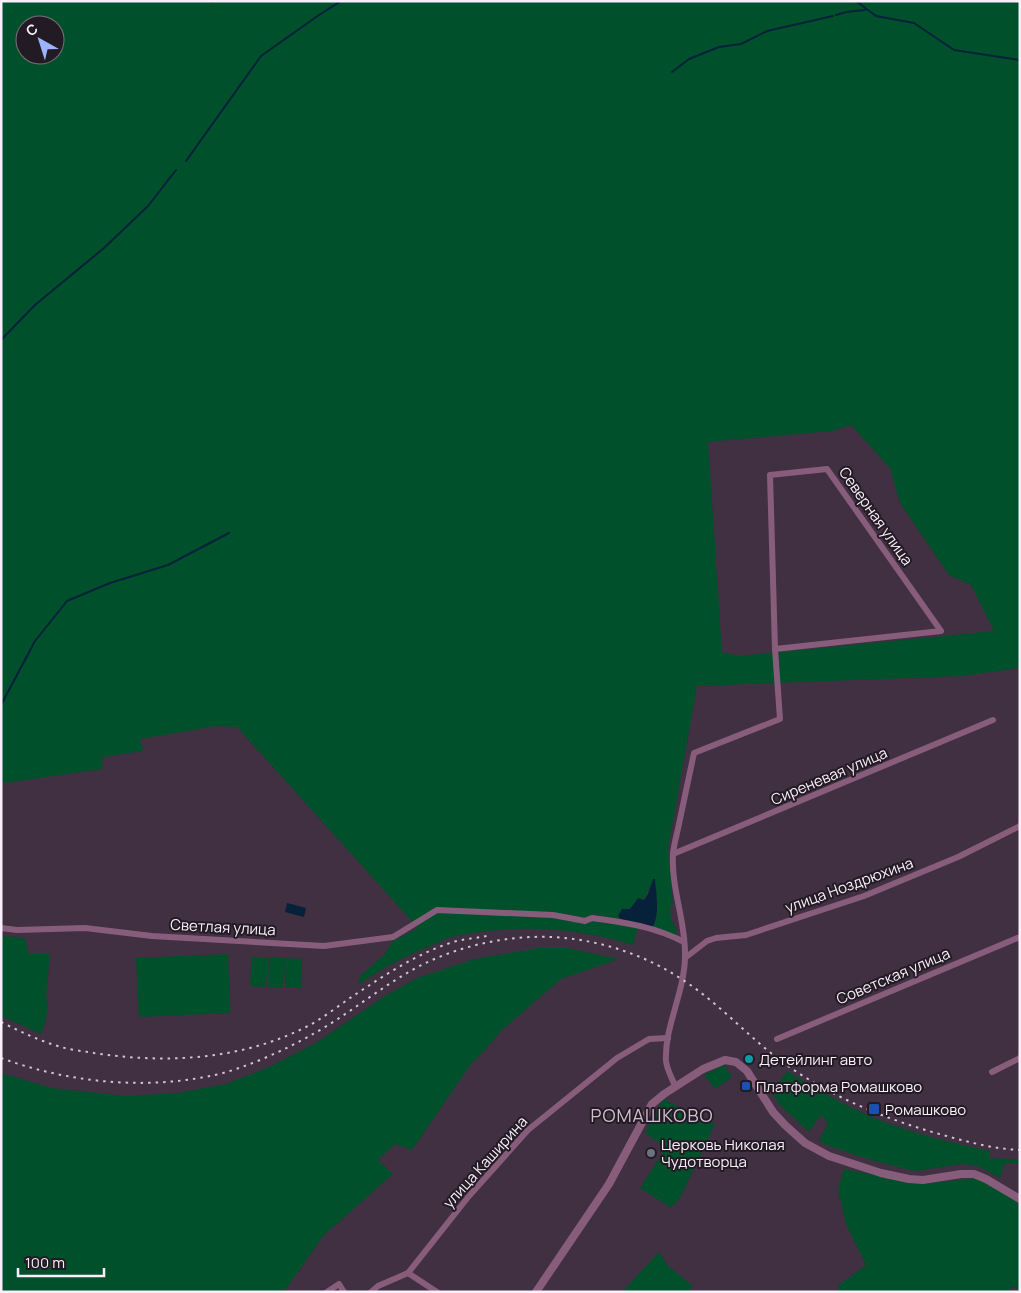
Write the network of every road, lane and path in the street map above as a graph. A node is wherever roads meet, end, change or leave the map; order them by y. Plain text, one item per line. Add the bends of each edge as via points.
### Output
1 (775, 649) junction
2 (994, 720) dead end
3 (1020, 826) edge
4 (673, 854) junction
5 (1, 928) edge
6 (1020, 937) edge
7 (684, 942) junction
8 (685, 958) junction
9 (668, 1038) junction
10 (777, 1040) dead end
11 (1020, 1058) edge
12 (992, 1072) dead end
13 (675, 1086) junction
14 (1020, 1199) edge
15 (408, 1272) junction
16 (327, 1292) edge
17 (344, 1292) edge
18 (371, 1292) edge
19 (437, 1292) edge
20 (536, 1292) edge

1 - 1 street, Северная улица via 770,475 827,469 941,631
1 - 4 street via 780,719 694,753
2 - 4 street, Сиреневая улица
3 - 8 street, улица Ноздрюхина via 958,857 864,896 746,935 707,941
4 - 7 street
5 - 7 street, Светлая улица via 85,928 152,936 324,946 393,938 437,910 553,914 585,921 592,918 670,934
6 - 10 street, Советская улица
7 - 8 street
8 - 9 street via 683,980
9 - 13 street via 667,1068
9 - 15 street, улица Каширина via 649,1039 618,1058 528,1130
11 - 12 street
13 - 14 street via 715,1063 732,1060 747,1071 785,1125 805,1143 829,1156 910,1179 974,1174
13 - 20 street via 652,1104 609,1184
15 - 18 street
15 - 19 street
16 - 17 street via 339,1284

